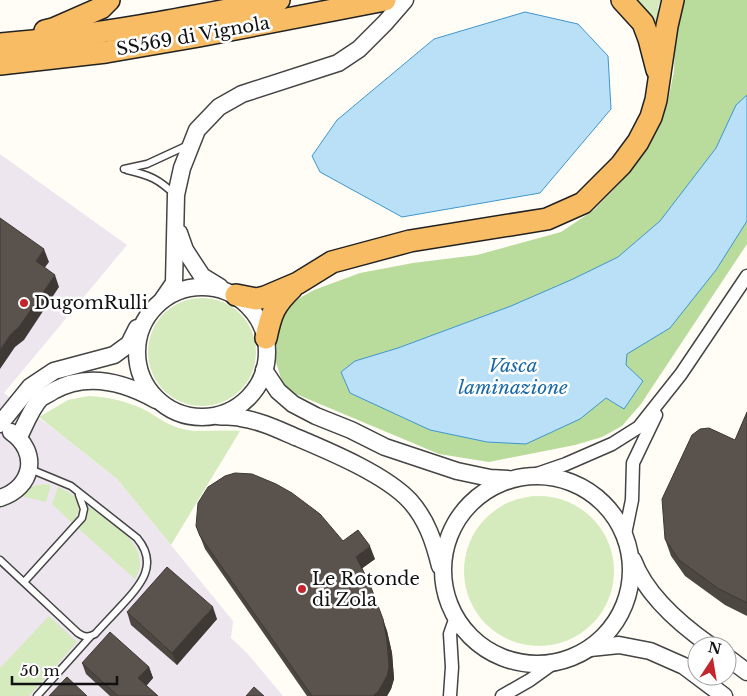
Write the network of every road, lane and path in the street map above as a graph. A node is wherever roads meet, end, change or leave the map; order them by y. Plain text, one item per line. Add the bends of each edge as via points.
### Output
1 (109, 0) edge
2 (279, 0) edge
3 (384, 0) edge
4 (405, 0) edge
5 (622, 0) edge
6 (673, 0) edge
7 (0, 39) edge
8 (0, 44) edge
9 (0, 64) edge
10 (659, 80) junction
11 (192, 143) junction
12 (176, 195) junction
13 (175, 222) junction
14 (747, 276) edge
15 (298, 283) junction
16 (232, 294) junction
17 (163, 299) junction
18 (149, 313) junction
19 (266, 338) junction
20 (264, 370) junction
21 (670, 389) junction
22 (163, 404) junction
23 (213, 416) junction
24 (0, 426) edge
25 (19, 437) junction
26 (29, 468) junction
27 (531, 476) junction
28 (513, 479) junction
29 (78, 492) junction
30 (0, 498) edge
31 (627, 541) junction
32 (0, 560) edge
33 (443, 577) junction
34 (24, 582) junction
35 (456, 618) junction
36 (697, 636) edge
37 (90, 637) junction
38 (590, 648) junction
39 (555, 662) junction
40 (450, 695) edge
41 (37, 696) edge
42 (502, 696) edge
43 (724, 696) edge

1 - 7 highway via 101,8 53,30
2 - 8 highway, SS569 di Vignola via 154,23
3 - 9 highway, SS569 di Vignola via 199,36
4 - 11 street via 359,49 338,63 242,94 220,107 198,130
5 - 10 highway via 643,23
6 - 10 highway
10 - 15 highway via 651,117 638,142 621,165 583,203 547,219 410,241 332,262
11 - 12 street
11 - 12 lane via 147,164 124,169 148,175
12 - 13 street
13 - 16 street via 185,250 202,276
13 - 17 street via 174,283
14 - 21 street
15 - 16 highway via 256,299
15 - 19 highway via 275,306
16 - 17 street via 211,287 192,287
16 - 19 street via 252,310
17 - 18 street
18 - 22 street via 141,328 137,361 151,392
18 - 24 street via 140,321 129,344 114,355 54,371 30,387
19 - 20 street
20 - 23 street via 257,386 245,400
20 - 28 street via 278,392 293,404 384,446 457,471
21 - 27 street via 639,427 612,444
21 - 31 street via 633,463
22 - 23 street via 178,412
22 - 25 street via 120,384 96,380 75,382 40,398
23 - 33 street via 241,418 266,425 321,448 397,489 410,502 430,533
24 - 25 street
25 - 26 street via 26,446
26 - 29 lane
26 - 30 street via 19,488
27 - 28 street
27 - 31 street via 554,477 577,484 597,497 613,514
28 - 33 street via 483,492 460,515 446,544
29 - 34 lane via 84,509 82,518
29 - 37 lane via 137,538 144,546 147,564 140,586
31 - 36 street via 638,574 665,608
31 - 38 street via 632,566 625,604 611,628
32 - 34 lane
33 - 35 street via 447,598
34 - 37 lane via 78,633
35 - 39 street via 491,652 522,663
35 - 40 street via 450,634
37 - 41 lane
38 - 39 street
38 - 43 street via 619,645 650,650 684,666
39 - 42 street

